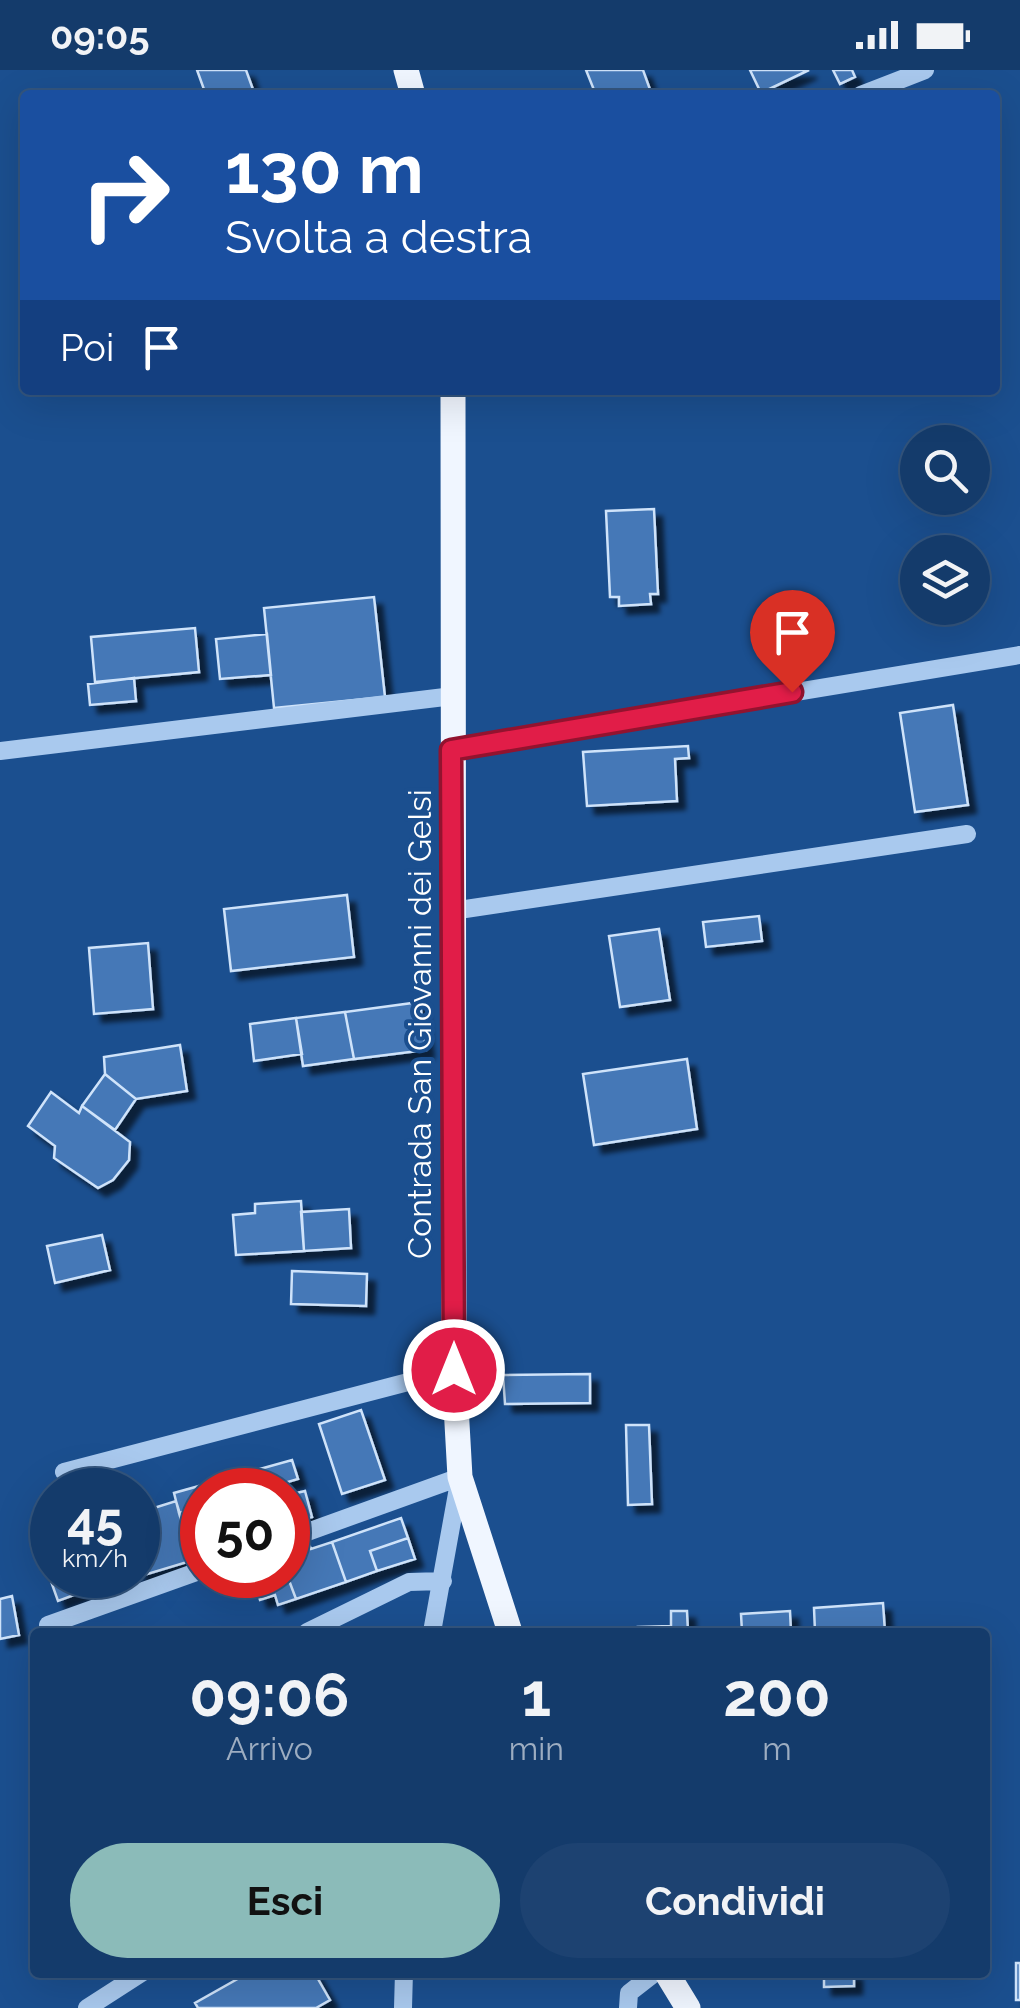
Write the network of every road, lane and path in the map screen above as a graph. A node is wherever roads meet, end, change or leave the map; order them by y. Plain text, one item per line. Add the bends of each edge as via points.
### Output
1 (925, 70) edge
2 (875, 90) edge
3 (453, 395) edge
4 (1020, 654) edge
5 (453, 696) junction
6 (0, 750) edge
7 (451, 750) junction
8 (967, 834) dead end
9 (452, 911) junction
10 (454, 1370) junction
11 (79, 1468) edge
12 (460, 1477) junction
13 (310, 1531) edge
14 (180, 1578) edge
15 (443, 1580) junction
16 (48, 1625) dead end
17 (314, 1628) edge
18 (433, 1628) edge
19 (509, 1628) edge
20 (134, 1978) edge
21 (404, 1978) edge
22 (648, 1978) edge
23 (670, 1978) edge
24 (87, 2008) edge
25 (401, 2008) edge
26 (628, 2008) edge
27 (688, 2008) edge

1 - 2 street
3 - 5 main road, Contrada San Giovanni dei Gelsi
4 - 7 street
5 - 6 street
5 - 7 main road, Contrada San Giovanni dei Gelsi
7 - 9 main road, Contrada San Giovanni dei Gelsi
8 - 9 street
9 - 10 main road, Contrada San Giovanni dei Gelsi
10 - 11 street
10 - 12 main road, Contrada San Giovanni dei Gelsi
12 - 13 street
12 - 15 street, Contrada San Giovanni dei Gelsi
12 - 19 main road, Contrada San Giovanni dei Gelsi
14 - 16 street
15 - 17 street via 409,1582
15 - 18 street, Contrada San Giovanni dei Gelsi
20 - 24 street
21 - 25 street
22 - 26 street via 629,1993
23 - 27 main road

